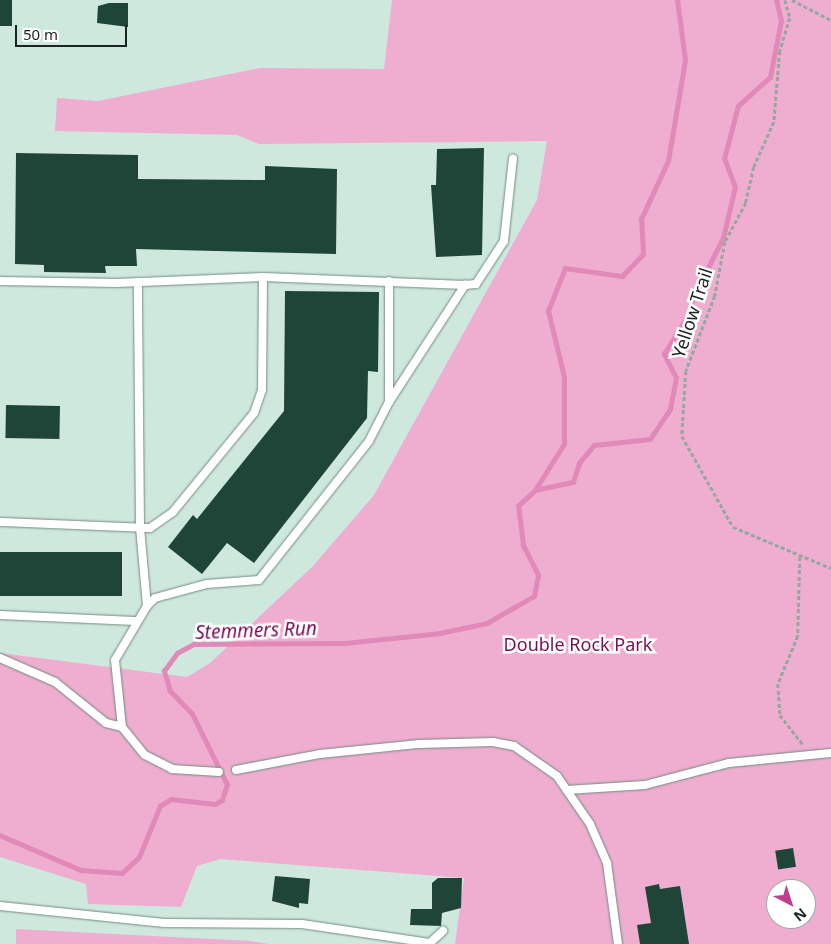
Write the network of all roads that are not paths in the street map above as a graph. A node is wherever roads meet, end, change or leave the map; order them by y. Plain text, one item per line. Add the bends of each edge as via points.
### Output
1 (513, 158) dead end
2 (263, 277) junction
3 (0, 281) edge
4 (389, 281) junction
5 (138, 282) junction
6 (465, 285) junction
7 (389, 402) junction
8 (0, 522) edge
9 (140, 527) junction
10 (147, 606) junction
11 (0, 616) edge
12 (135, 620) junction
13 (0, 658) edge
14 (122, 726) junction
15 (831, 753) edge
16 (236, 770) dead end
17 (218, 772) dead end
18 (567, 790) junction
19 (0, 906) edge
20 (443, 931) dead end
21 (618, 944) edge

1 - 6 lane via 504,241 476,284
2 - 4 lane
2 - 5 lane
2 - 9 lane via 262,390 254,413 173,512 150,528
3 - 5 lane
4 - 6 lane
4 - 7 lane
5 - 9 lane
6 - 7 lane
7 - 10 lane via 369,440 259,580 207,584 155,598
8 - 9 lane
9 - 10 lane
10 - 12 lane
11 - 12 lane
12 - 14 lane via 115,660
13 - 14 lane via 55,682 106,724
14 - 17 lane via 144,756 172,769
15 - 18 lane via 729,764 645,785
16 - 18 lane via 320,754 494,742 514,746 541,763
18 - 21 lane via 590,824 606,863
19 - 20 lane via 164,923 302,924 430,943

